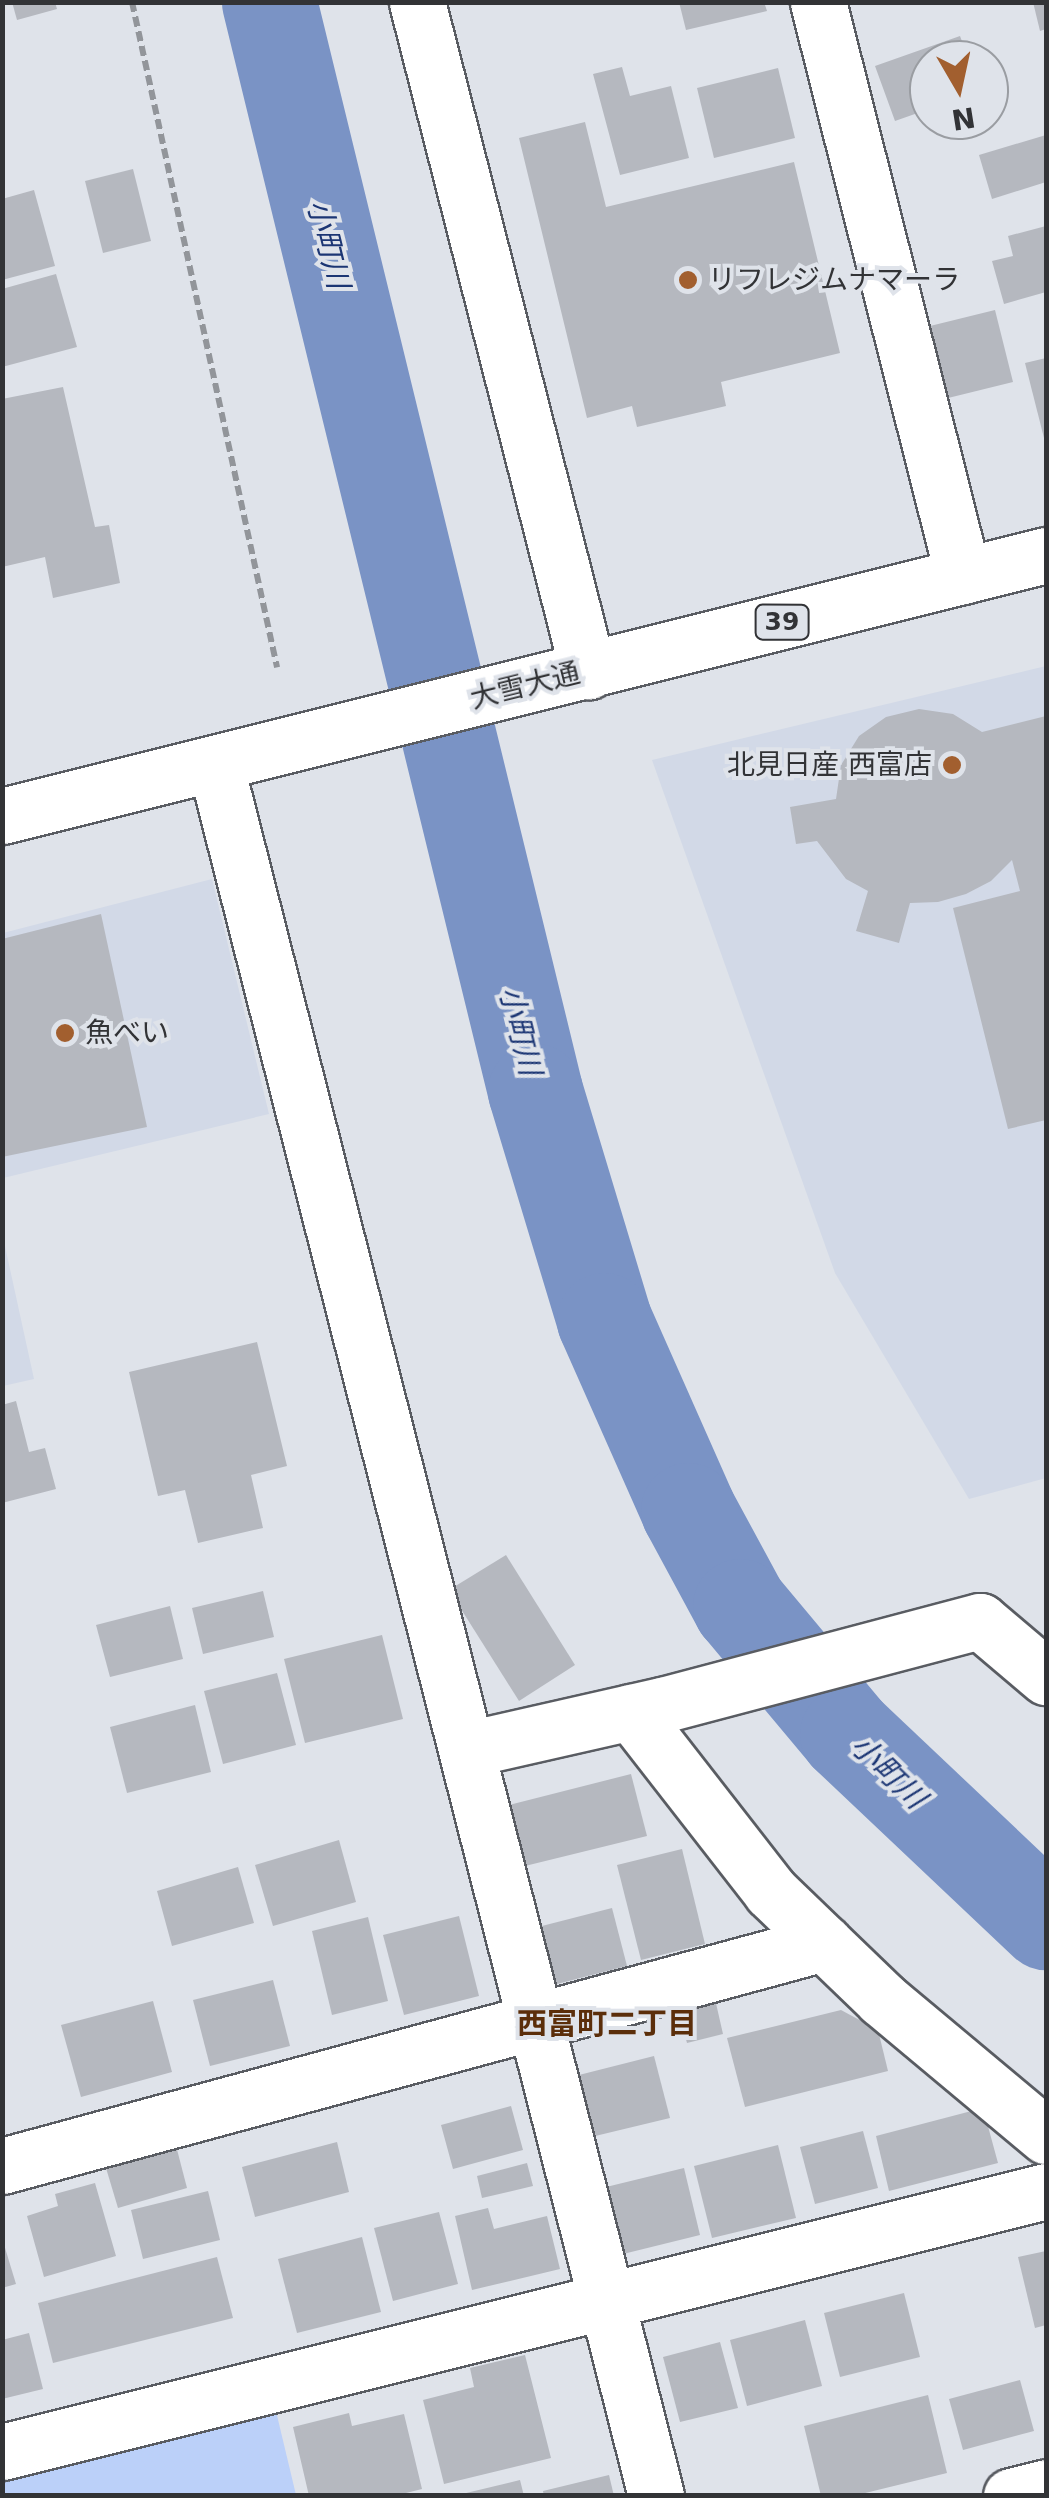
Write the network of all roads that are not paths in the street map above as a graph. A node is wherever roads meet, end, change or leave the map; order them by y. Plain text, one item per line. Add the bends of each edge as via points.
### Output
1 (417, 2) edge
2 (818, 2) edge
3 (1046, 555) edge
4 (964, 576) junction
5 (588, 670) junction
6 (215, 763) junction
7 (2, 816) edge
8 (1046, 1678) edge
9 (646, 1708) junction
10 (468, 1749) junction
11 (824, 1943) junction
12 (537, 2018) junction
13 (1046, 2136) edge
14 (2, 2166) edge
15 (1046, 2191) edge
16 (607, 2303) junction
17 (2, 2452) edge
18 (1046, 2487) edge
19 (656, 2496) edge
20 (1011, 2496) edge

1 - 5 main road
2 - 4 main road
3 - 4 main road, 大雪大通 / 39
4 - 5 main road, 大雪大通 / 39
5 - 6 main road, 大雪大通 / 39
6 - 7 main road, 大雪大通 / 39
6 - 10 main road
8 - 9 main road via 980,1621
9 - 10 main road
9 - 11 main road via 771,1892
10 - 12 main road
11 - 12 main road
11 - 13 main road
12 - 14 main road
12 - 16 main road
15 - 16 main road
16 - 17 main road
16 - 19 main road
18 - 20 main road

